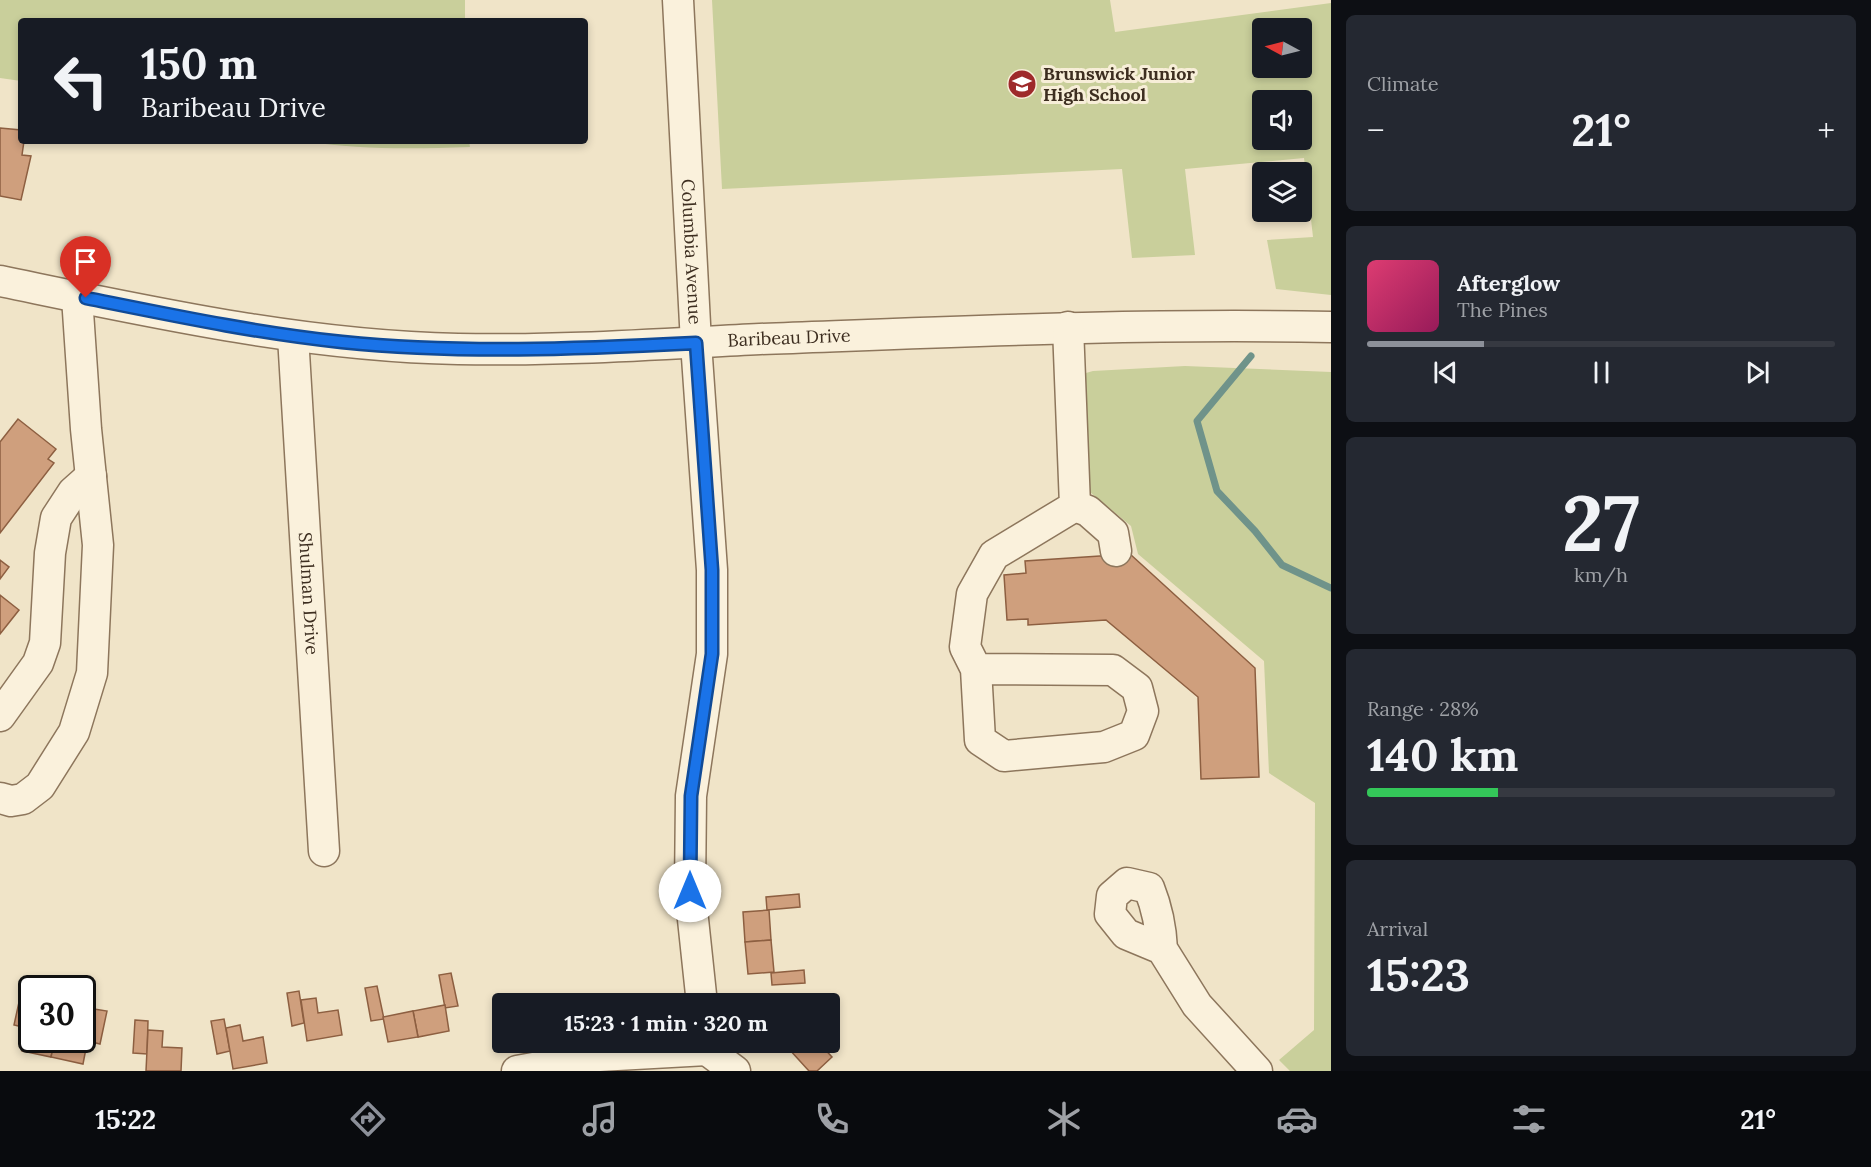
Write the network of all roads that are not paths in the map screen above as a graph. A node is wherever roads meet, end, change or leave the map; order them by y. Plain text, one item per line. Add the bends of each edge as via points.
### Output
1 (678, 0) edge
2 (0, 281) edge
3 (77, 297) junction
4 (1068, 327) junction
5 (1331, 327) edge
6 (293, 336) junction
7 (696, 343) junction
8 (91, 476) junction
9 (1074, 506) junction
10 (1116, 551) dead end
11 (95, 616) junction
12 (46, 619) junction
13 (976, 669) junction
14 (0, 716) edge
15 (0, 798) edge
16 (324, 851) dead end
17 (1162, 949) dead end
18 (701, 993) edge
19 (631, 1053) edge
20 (715, 1053) edge
21 (517, 1071) edge
22 (735, 1071) edge
23 (1257, 1071) edge

1 - 7 street, Columbia Avenue
2 - 3 street, Baribeau Drive
3 - 6 street, Baribeau Drive
3 - 8 street
4 - 5 street, Baribeau Drive
4 - 7 street, Baribeau Drive
4 - 9 street
6 - 7 street, Baribeau Drive via 456,349
6 - 16 street, Shulman Drive
7 - 18 street, Columbia Avenue via 712,570 712,654 691,796 690,891
8 - 11 street via 98,545
8 - 12 street via 73,492 56,518
9 - 10 street via 1088,511 1113,533
9 - 13 street via 994,555 972,594 965,647
11 - 12 street
11 - 15 street via 92,673 75,732 40,786 23,799
12 - 14 street via 45,643 38,663
13 - 13 street via 1113,670 1137,688 1143,711 1134,735 1104,747 1004,756 980,740
17 - 23 street via 1197,1005
19 - 21 street
20 - 22 street

